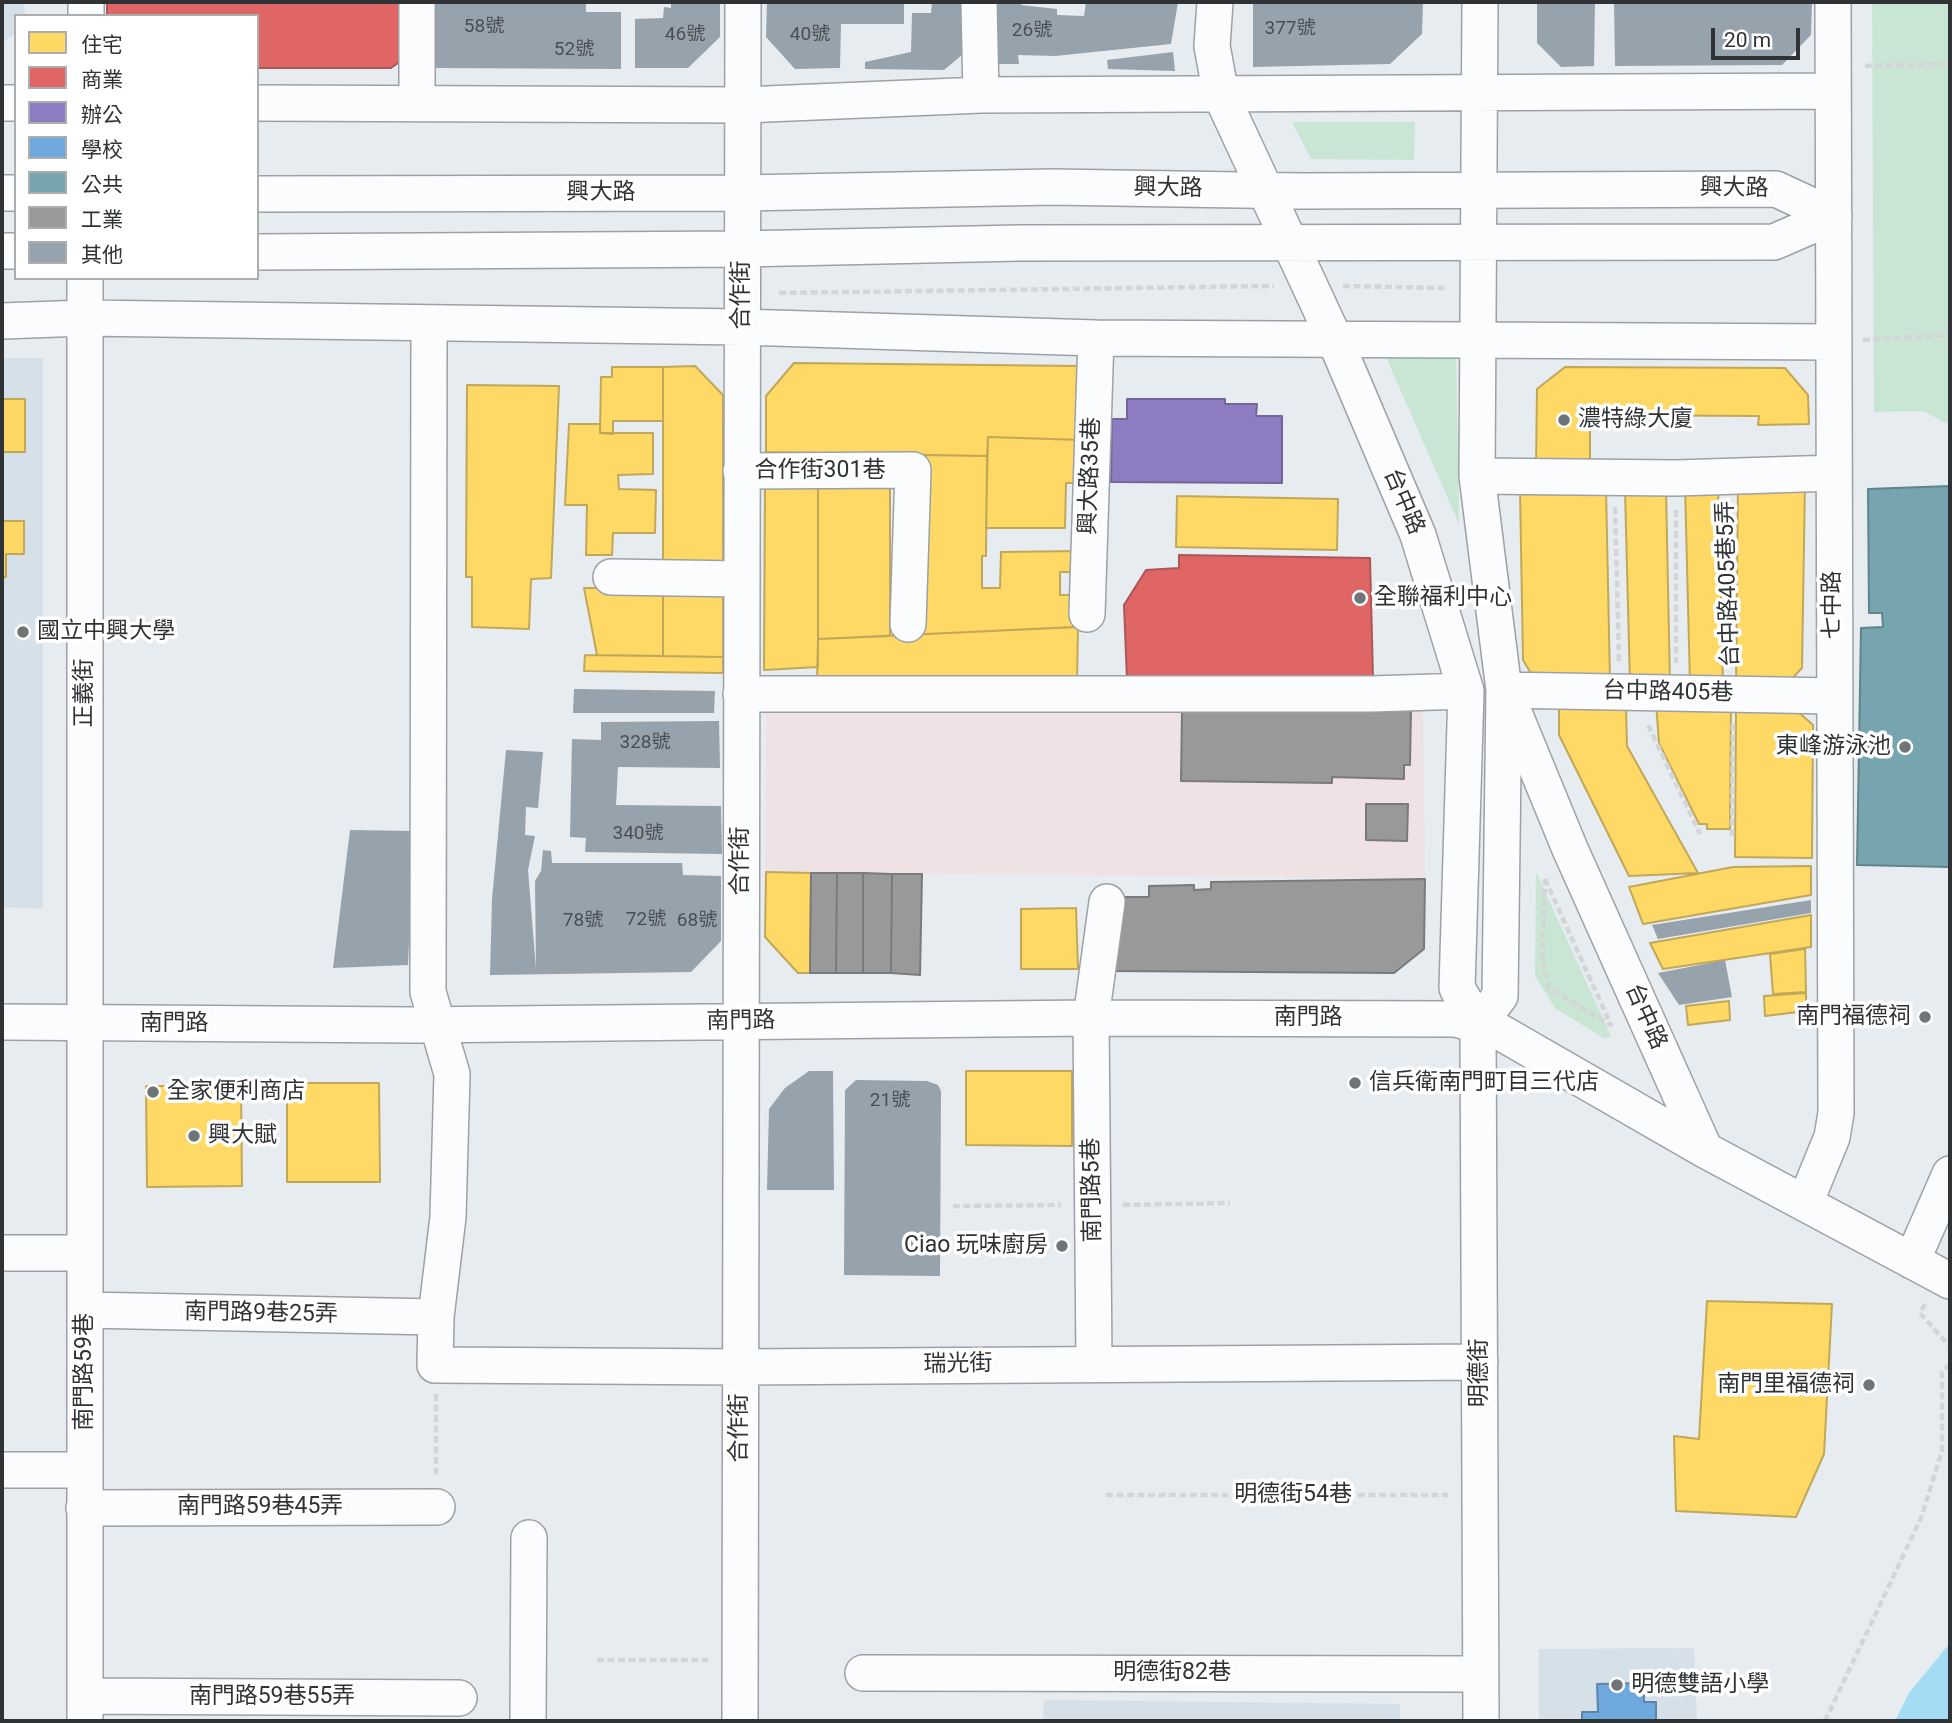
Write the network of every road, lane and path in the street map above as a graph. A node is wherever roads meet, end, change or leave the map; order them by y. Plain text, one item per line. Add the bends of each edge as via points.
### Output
1 (417, 2) edge
2 (743, 2) edge
3 (979, 2) edge
4 (1215, 2) edge
5 (1480, 2) edge
6 (1833, 2) edge
7 (1950, 64) edge
8 (1833, 79) junction
9 (1479, 93) junction
10 (981, 94) junction
11 (1221, 94) junction
12 (417, 102) junction
13 (259, 103) edge
14 (743, 105) junction
15 (1479, 189) junction
16 (1265, 190) junction
17 (743, 193) junction
18 (259, 194) edge
19 (1834, 216) junction
20 (1479, 242) junction
21 (1290, 243) junction
22 (742, 248) junction
23 (259, 252) edge
24 (85, 280) edge
25 (1310, 285) junction
26 (1479, 288) junction
27 (742, 310) junction
28 (85, 318) junction
29 (2, 321) edge
30 (429, 323) junction
31 (1950, 335) edge
32 (1096, 338) junction
33 (1335, 340) junction
34 (1478, 341) junction
35 (1834, 342) junction
36 (741, 471) junction
37 (1834, 473) junction
38 (1726, 474) junction
39 (1478, 476) junction
40 (1615, 478) junction
41 (1675, 478) junction
42 (611, 577) dead end
43 (742, 579) junction
44 (1087, 614) dead end
45 (908, 624) dead end
46 (1504, 690) junction
47 (1466, 691) junction
48 (741, 694) junction
49 (1647, 694) junction
50 (1732, 694) junction
51 (1833, 696) junction
52 (1700, 834) dead end
53 (1732, 836) dead end
54 (1107, 902) dead end
55 (1091, 1018) junction
56 (2, 1022) edge
57 (85, 1023) junction
58 (740, 1023) junction
59 (437, 1024) junction
60 (1478, 1025) junction
61 (1611, 1025) joint
62 (1705, 1150) junction
63 (1950, 1174) edge
64 (1230, 1203) dead end
65 (1805, 1203) junction
66 (1093, 1205) junction
67 (953, 1206) dead end
68 (2, 1253) edge
69 (85, 1254) junction
70 (1934, 1273) edge
71 (85, 1310) junction
72 (436, 1317) junction
73 (1950, 1348) edge
74 (1480, 1362) junction
75 (1094, 1363) junction
76 (1950, 1364) edge
77 (435, 1365) junction
78 (740, 1367) junction
79 (2, 1470) edge
80 (85, 1470) junction
81 (1106, 1495) dead end
82 (1481, 1495) junction
83 (437, 1507) joint
84 (84, 1508) junction
85 (529, 1538) dead end
86 (597, 1660) dead end
87 (740, 1660) junction
88 (863, 1673) dead end
89 (1481, 1674) junction
90 (459, 1698) dead end
91 (85, 1709) edge
92 (528, 1721) edge
93 (740, 1721) edge
94 (1481, 1721) edge
95 (1825, 1721) edge

1 - 12 street
2 - 14 street, 合作街
3 - 10 street
4 - 11 street, 台中路 via 1212,46
5 - 9 street, 台中路
6 - 8 street, 七中路
7 - 8 path
8 - 9 street
8 - 19 street, 七中路
9 - 11 street
9 - 15 street, 台中路
10 - 11 street
10 - 14 street
11 - 16 street, 台中路
12 - 13 street
12 - 14 street
14 - 17 street, 合作街
15 - 16 street, 興大路
15 - 19 street, 興大路 via 1776,189
15 - 20 street, 台中路
16 - 17 street, 興大路 via 1052,187
16 - 21 street, 台中路
17 - 18 street, 興大路
17 - 22 street, 合作街
19 - 20 street via 1774,242
19 - 35 street, 七中路
20 - 21 street
20 - 26 street, 台中路
21 - 22 street
21 - 25 street, 台中路
22 - 23 street
22 - 27 street, 合作街
24 - 28 street, 正義街
25 - 26 path
25 - 27 path
25 - 33 street, 台中路
26 - 34 street, 台中路
27 - 30 street
27 - 32 street
27 - 36 street, 合作街
28 - 29 street
28 - 30 street
28 - 57 street, 正義街
30 - 59 street via 428,992
31 - 35 path
32 - 33 street
32 - 44 street, 興大路35巷
33 - 34 street
33 - 47 street, 台中路 via 1419,536
34 - 35 street
34 - 39 street, 台中路
35 - 37 street, 七中路
36 - 43 street, 合作街
36 - 45 street, 合作街301巷 via 913,470
37 - 38 street
37 - 51 street, 七中路
38 - 41 street
38 - 50 path, 台中路405巷5弄
39 - 40 street
39 - 46 street, 台中路
40 - 41 street
40 - 49 path
41 - 49 path
42 - 43 street
43 - 48 street, 合作街
46 - 49 street, 台中路405巷
46 - 60 street, 台中路 via 1500,996
46 - 62 street, 台中路
47 - 48 street
47 - 60 street, 台中路 via 1457,988
48 - 58 street, 合作街
49 - 50 street, 台中路405巷
49 - 52 path via 1647,722
50 - 51 street, 台中路405巷
50 - 53 path, 台中路405巷5弄
51 - 65 street, 七中路 via 1836,1113 1832,1137
54 - 55 street, 南門路5巷
55 - 58 street, 南門路
55 - 60 street, 南門路 via 1456,1018
55 - 66 street, 南門路5巷
56 - 57 street, 南門路
57 - 59 street, 南門路
57 - 69 street, 南門路59巷
58 - 59 street, 南門路
58 - 78 street, 合作街
59 - 72 street via 452,1074 449,1217
60 - 62 street via 1500,1032
60 - 74 street, 明德街
61 - 61 path via 1549,988 1542,956 1545,879
62 - 65 street
63 - 70 street
64 - 66 path
65 - 70 street
66 - 67 path
66 - 75 street, 南門路5巷
68 - 69 street
69 - 71 street, 南門路59巷
70 - 73 path via 1920,1313
71 - 72 street, 南門路9巷25弄
71 - 80 street, 南門路59巷
72 - 77 street
74 - 75 street, 瑞光街
74 - 82 street, 明德街
75 - 78 street, 瑞光街
76 - 95 path via 1942,1372 1942,1451 1921,1518
77 - 78 street, 瑞光街
77 - 83 path
78 - 87 street, 合作街
79 - 80 street
80 - 84 street, 南門路59巷
81 - 82 path, 明德街54巷
82 - 89 street, 明德街
83 - 84 street, 南門路59巷45弄
84 - 91 street, 南門路59巷
85 - 92 street
86 - 87 path
87 - 93 street, 合作街
88 - 89 street, 明德街82巷
89 - 94 street, 明德街
90 - 91 street, 南門路59巷55弄

